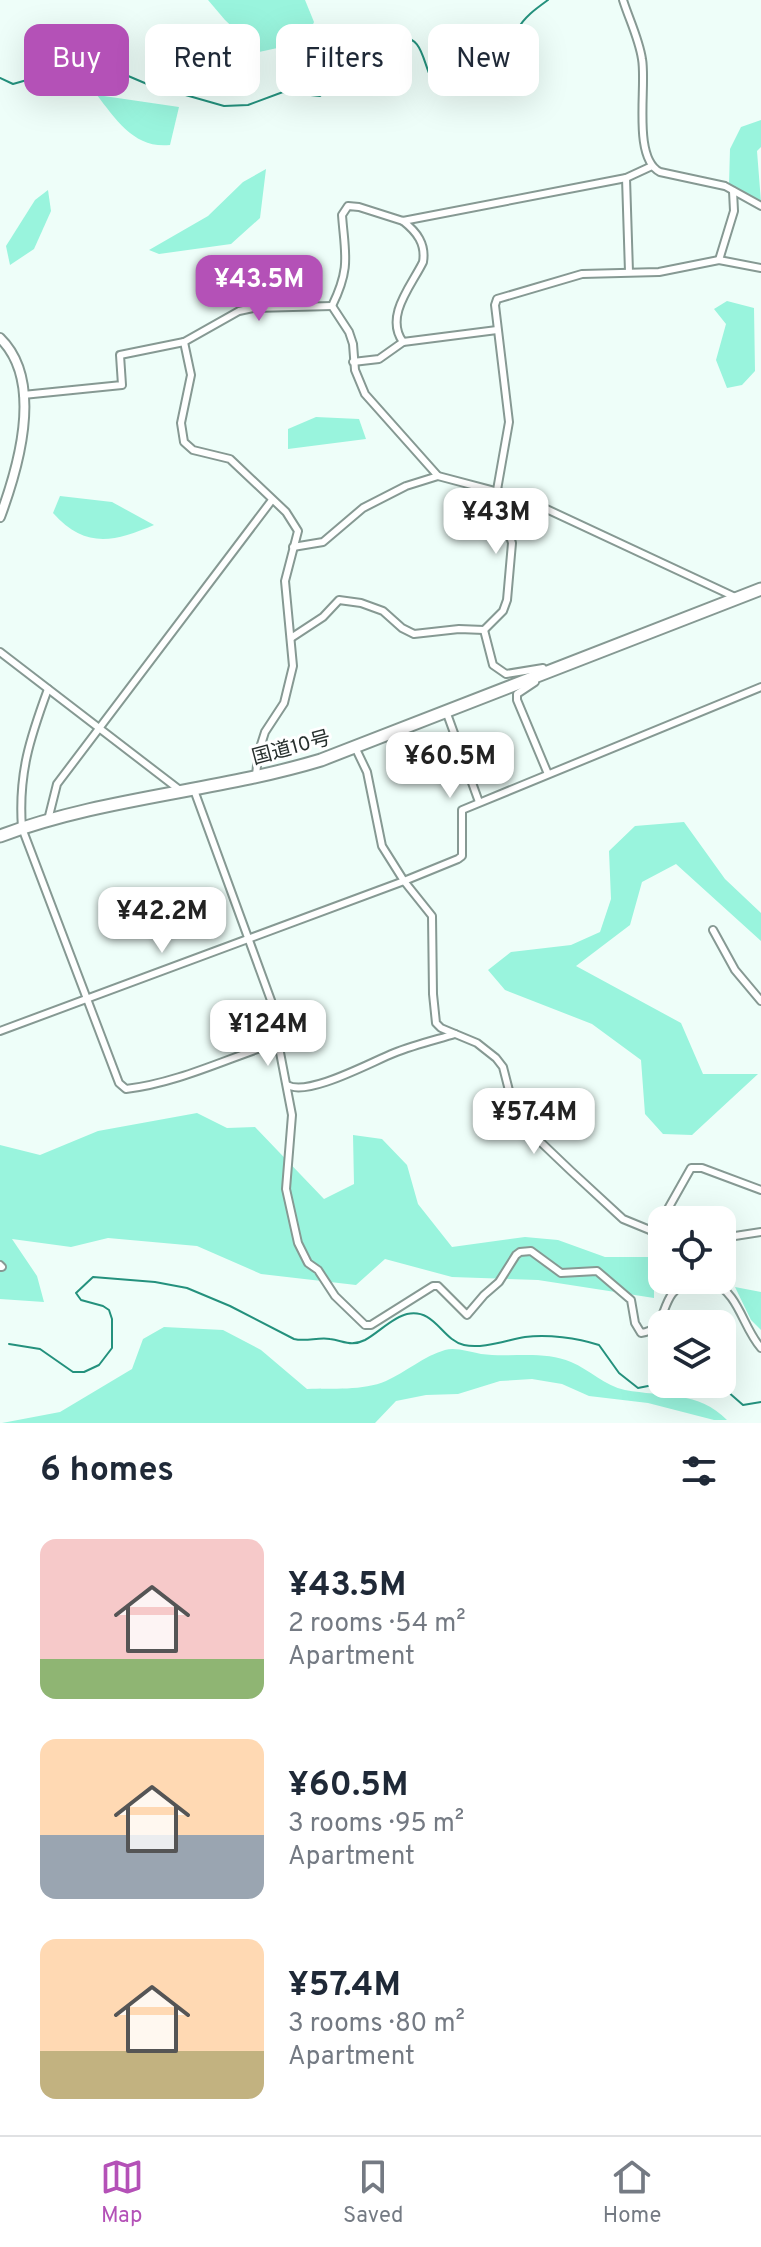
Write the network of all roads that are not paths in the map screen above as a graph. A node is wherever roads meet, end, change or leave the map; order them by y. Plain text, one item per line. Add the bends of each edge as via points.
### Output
1 (623, 0) edge
2 (652, 166) junction
3 (626, 178) junction
4 (733, 191) junction
5 (761, 206) edge
6 (403, 221) junction
7 (719, 260) junction
8 (761, 268) edge
9 (629, 272) junction
10 (332, 306) junction
11 (497, 330) junction
12 (0, 338) edge
13 (184, 342) junction
14 (403, 342) junction
15 (353, 362) junction
16 (23, 395) junction
17 (438, 476) junction
18 (497, 490) junction
19 (508, 493) junction
20 (272, 500) junction
21 (0, 517) edge
22 (293, 547) junction
23 (761, 589) edge
24 (736, 598) junction
25 (484, 630) junction
26 (291, 638) junction
27 (0, 652) edge
28 (542, 674) junction
29 (761, 687) edge
30 (48, 689) junction
31 (446, 711) junction
32 (98, 727) junction
33 (355, 747) junction
34 (548, 774) junction
35 (256, 776) junction
36 (187, 790) junction
37 (479, 802) junction
38 (48, 820) junction
39 (22, 828) junction
40 (0, 836) edge
41 (404, 881) junction
42 (713, 930) dead end
43 (249, 939) junction
44 (86, 999) junction
45 (761, 1001) edge
46 (0, 1031) edge
47 (455, 1034) junction
48 (278, 1042) junction
49 (287, 1085) junction
50 (761, 1190) edge
51 (670, 1206) edge
52 (648, 1230) edge
53 (761, 1232) edge
54 (736, 1236) edge
55 (674, 1294) edge
56 (729, 1294) edge
57 (761, 1348) edge

1 - 2 street via 643,62 642,119
2 - 3 street
2 - 4 street
3 - 6 street
3 - 9 street
4 - 5 street
4 - 7 street via 733,217
6 - 10 street via 353,205 344,210 347,263
6 - 14 street via 419,238 424,255 398,311
7 - 8 street
7 - 9 street
9 - 11 street via 568,276 500,297 495,301
10 - 13 street via 239,311
10 - 15 street via 349,332
11 - 14 street
11 - 18 street via 509,431
12 - 16 main road via 15,354
13 - 16 street via 120,355 122,385
13 - 20 street via 191,375 181,423 184,442 193,450 230,459
14 - 15 street via 379,359
15 - 17 street via 372,404
16 - 21 main road via 22,445
17 - 18 street
17 - 22 street via 363,508 323,542
18 - 19 street
19 - 24 street
19 - 25 street via 503,513 512,543 507,600
20 - 22 street via 297,528
20 - 32 street
22 - 26 street via 285,581
23 - 24 highway, 国道10号
24 - 28 highway, 国道10号
25 - 26 street via 414,634 383,611 339,600
25 - 28 street via 493,665 506,674 537,667 543,668
26 - 35 street via 293,666 284,703 265,732
27 - 30 street
28 - 31 highway, 国道10号
28 - 34 street via 517,694 517,700
29 - 34 street
30 - 32 street
30 - 39 street via 32,732 20,792
31 - 33 highway, 国道10号
31 - 37 street
32 - 36 street
32 - 38 street via 57,784
33 - 35 highway, 国道10号
33 - 41 street via 367,772 382,846
34 - 37 street
35 - 36 highway, 国道10号
36 - 38 highway, 国道10号
36 - 43 street
37 - 41 street via 462,810 462,856
38 - 39 highway, 国道10号
39 - 40 highway, 国道10号
39 - 44 street
41 - 43 street
41 - 47 street via 432,916 435,1015 441,1028
42 - 45 street via 735,970
43 - 44 street
43 - 48 street via 276,1014
44 - 46 street
44 - 48 street via 126,1089 199,1071
47 - 49 street via 313,1085
47 - 52 street via 477,1043 503,1067 514,1110 527,1129 623,1219
48 - 49 street
49 - 55 street via 292,1115 286,1189 298,1243 308,1263 365,1325 433,1286 467,1315 524,1251 561,1273 597,1271 631,1300 641,1333 658,1326
50 - 51 street via 691,1168
53 - 54 street
56 - 57 street

